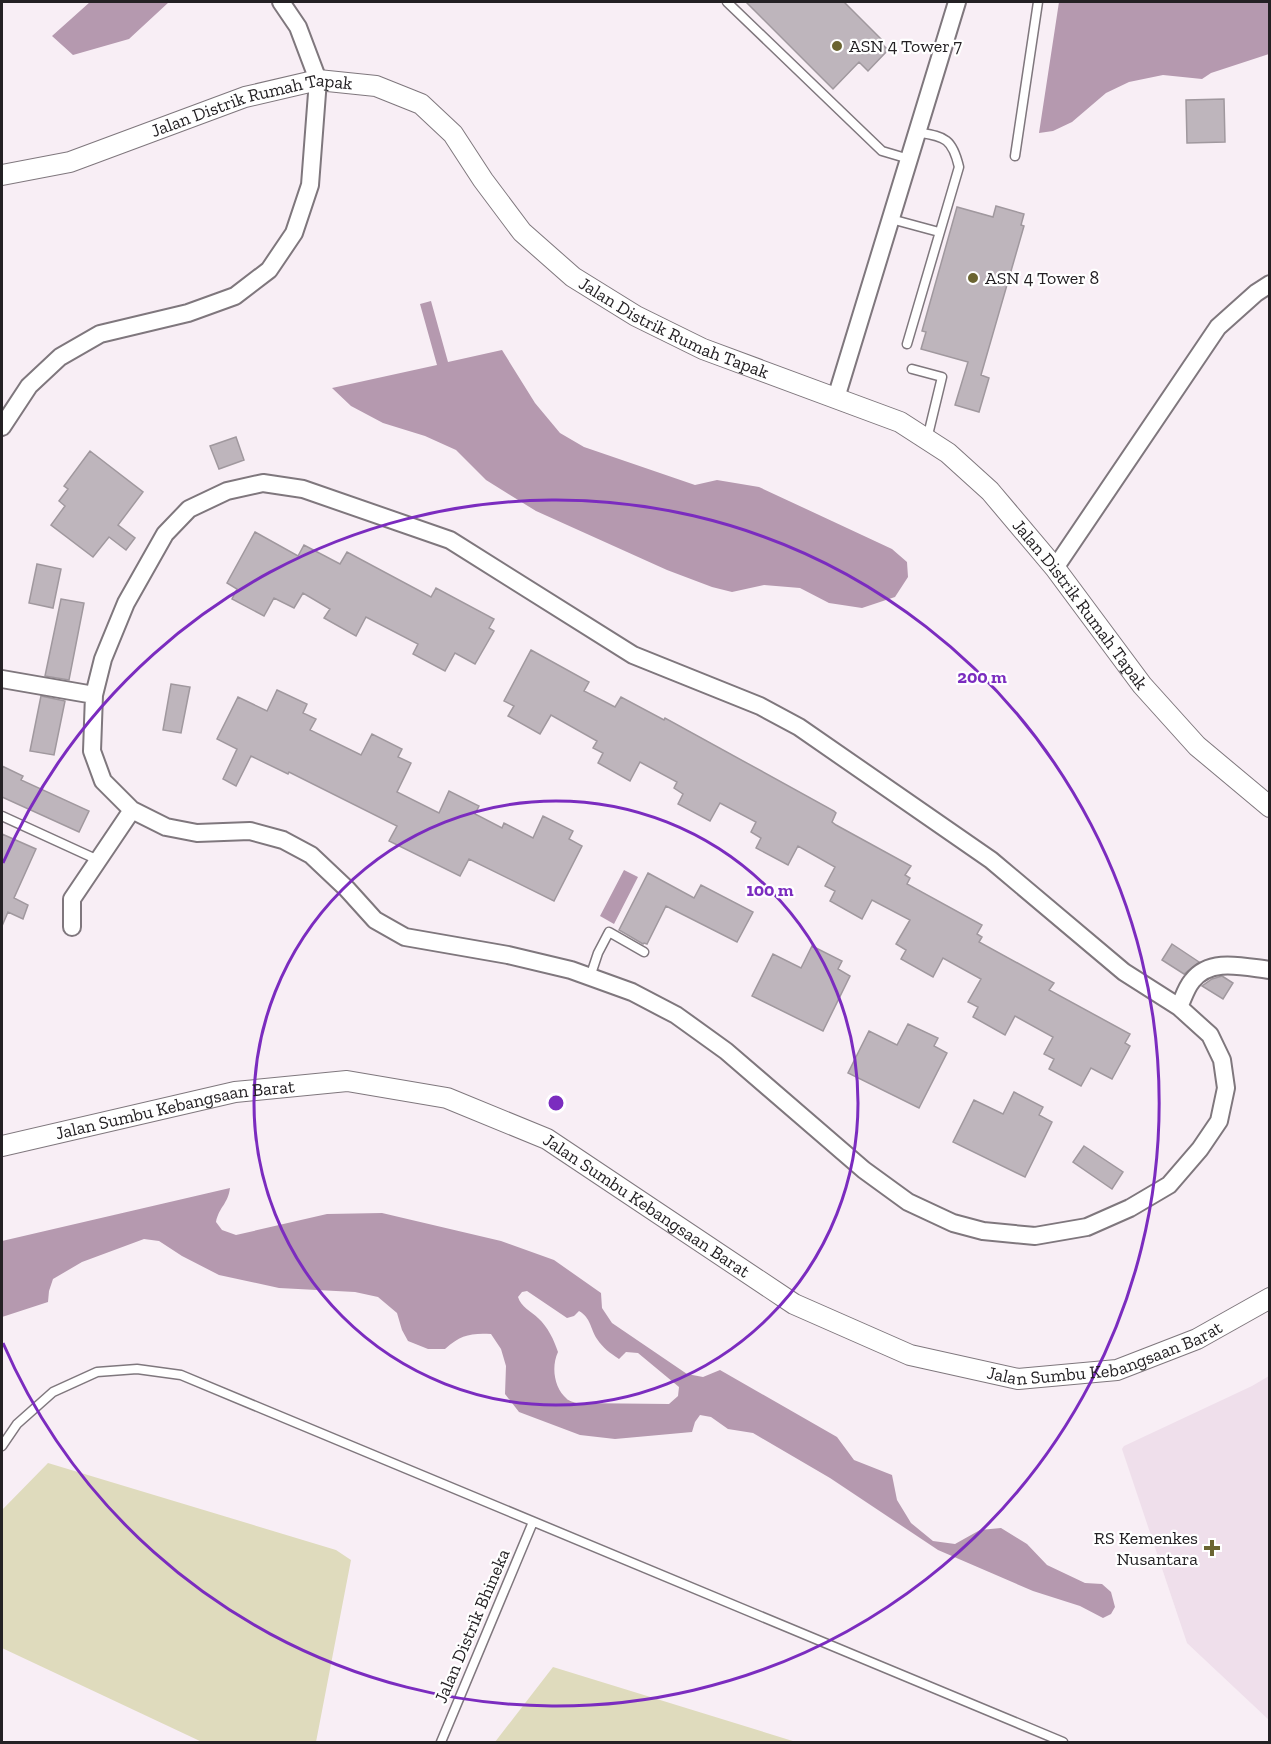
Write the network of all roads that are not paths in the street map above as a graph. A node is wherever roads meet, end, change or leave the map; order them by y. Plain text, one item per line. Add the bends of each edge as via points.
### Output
1 (281, 2) edge
2 (727, 2) edge
3 (957, 2) edge
4 (1038, 2) edge
5 (318, 80) junction
6 (917, 132) junction
7 (1015, 156) dead end
8 (909, 159) junction
9 (2, 175) edge
10 (891, 219) junction
11 (939, 232) junction
12 (1269, 284) edge
13 (907, 344) dead end
14 (912, 369) dead end
15 (836, 398) junction
16 (2, 427) edge
17 (927, 439) junction
18 (1055, 568) junction
19 (2, 679) edge
20 (94, 695) junction
21 (1269, 807) edge
22 (132, 810) junction
23 (2, 816) edge
24 (98, 860) junction
25 (72, 927) dead end
26 (644, 952) dead end
27 (1269, 970) edge
28 (590, 977) junction
29 (1179, 1007) junction
30 (2, 1146) edge
31 (1269, 1298) edge
32 (2, 1446) edge
33 (533, 1522) junction
34 (441, 1743) edge
35 (1063, 1743) edge

1 - 5 street via 298,27
2 - 8 lane via 882,151
3 - 6 street
4 - 7 lane
5 - 9 street, Jalan Distrik Rumah Tapak via 245,97 70,162
5 - 15 street, Jalan Distrik Rumah Tapak via 376,86 421,104 453,134 522,232 573,277 636,316 703,349
5 - 16 street via 310,185 294,233 269,270 235,296 188,313 100,334 60,357 29,386
6 - 8 street
6 - 11 lane via 944,137 955,151 959,167
8 - 10 street
10 - 11 lane
10 - 15 street
11 - 13 lane
12 - 18 street via 1218,327
14 - 17 lane via 942,377
15 - 17 street, Jalan Distrik Rumah Tapak via 900,422
17 - 18 street, Jalan Distrik Rumah Tapak via 990,491
18 - 21 street, Jalan Distrik Rumah Tapak via 1142,685 1181,729
19 - 20 street
20 - 22 street via 92,752 103,781
20 - 29 street via 103,659 126,603 165,534 189,509 227,491 263,483 303,489 450,540 633,655 760,706 799,727 991,860 1124,972
22 - 24 street
22 - 28 street via 166,827 197,833 250,831 283,840 311,855 375,920 405,937 508,955
23 - 24 lane
24 - 25 street via 72,899
26 - 28 lane via 609,932
27 - 29 street via 1224,965 1208,968 1192,981
28 - 29 street via 632,992 676,1015 726,1051 864,1170 908,1202 953,1223 983,1231 1035,1236 1088,1227 1169,1185 1219,1121 1226,1088 1222,1060 1210,1035
30 - 31 street, Jalan Sumbu Kebangsaan Barat via 235,1092 347,1081 447,1098 547,1139 794,1304 910,1355 1018,1378 1117,1370 1197,1339
32 - 33 lane via 17,1424 54,1392 97,1372 137,1368 181,1375
33 - 34 lane, Jalan Distrik Bhineka
33 - 35 lane

